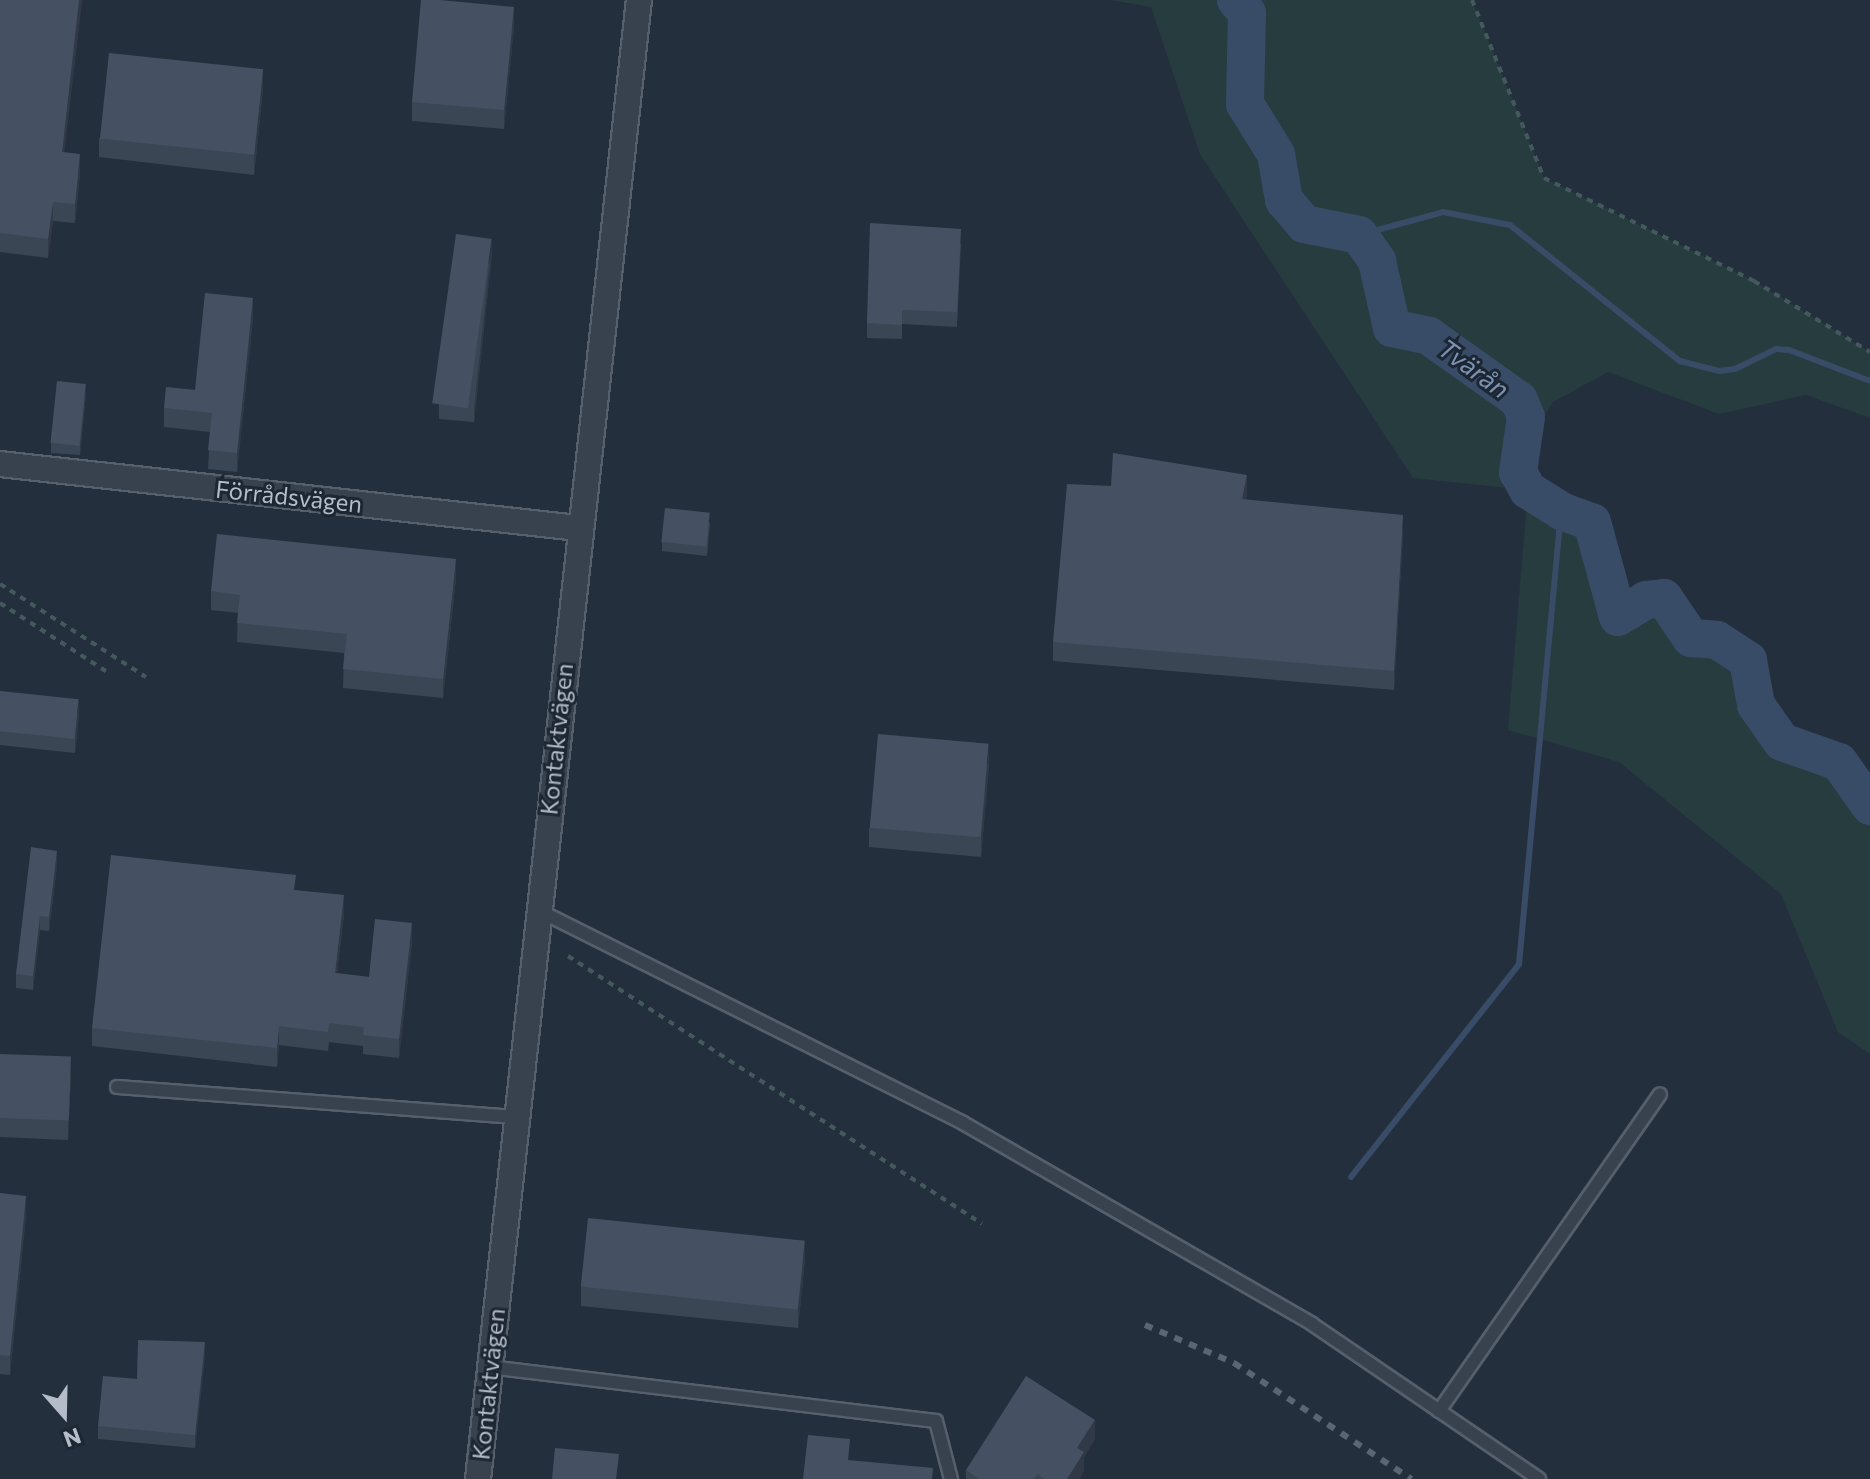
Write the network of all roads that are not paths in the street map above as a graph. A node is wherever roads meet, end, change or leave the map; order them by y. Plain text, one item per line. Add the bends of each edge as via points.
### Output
1 (639, 0) edge
2 (0, 464) edge
3 (578, 528) junction
4 (538, 910) junction
5 (117, 1087) dead end
6 (1660, 1094) dead end
7 (516, 1117) junction
8 (489, 1367) junction
9 (1439, 1411) junction
10 (478, 1479) edge
11 (951, 1479) edge
12 (1539, 1479) edge

1 - 3 street, Kontaktvägen
2 - 3 street, Förrådsvägen
3 - 4 street, Kontaktvägen
4 - 7 street, Kontaktvägen
4 - 9 lane via 963,1123 1312,1324
5 - 7 lane
6 - 9 lane
7 - 8 street, Kontaktvägen
8 - 10 street, Kontaktvägen
8 - 11 lane via 936,1421
9 - 12 lane

